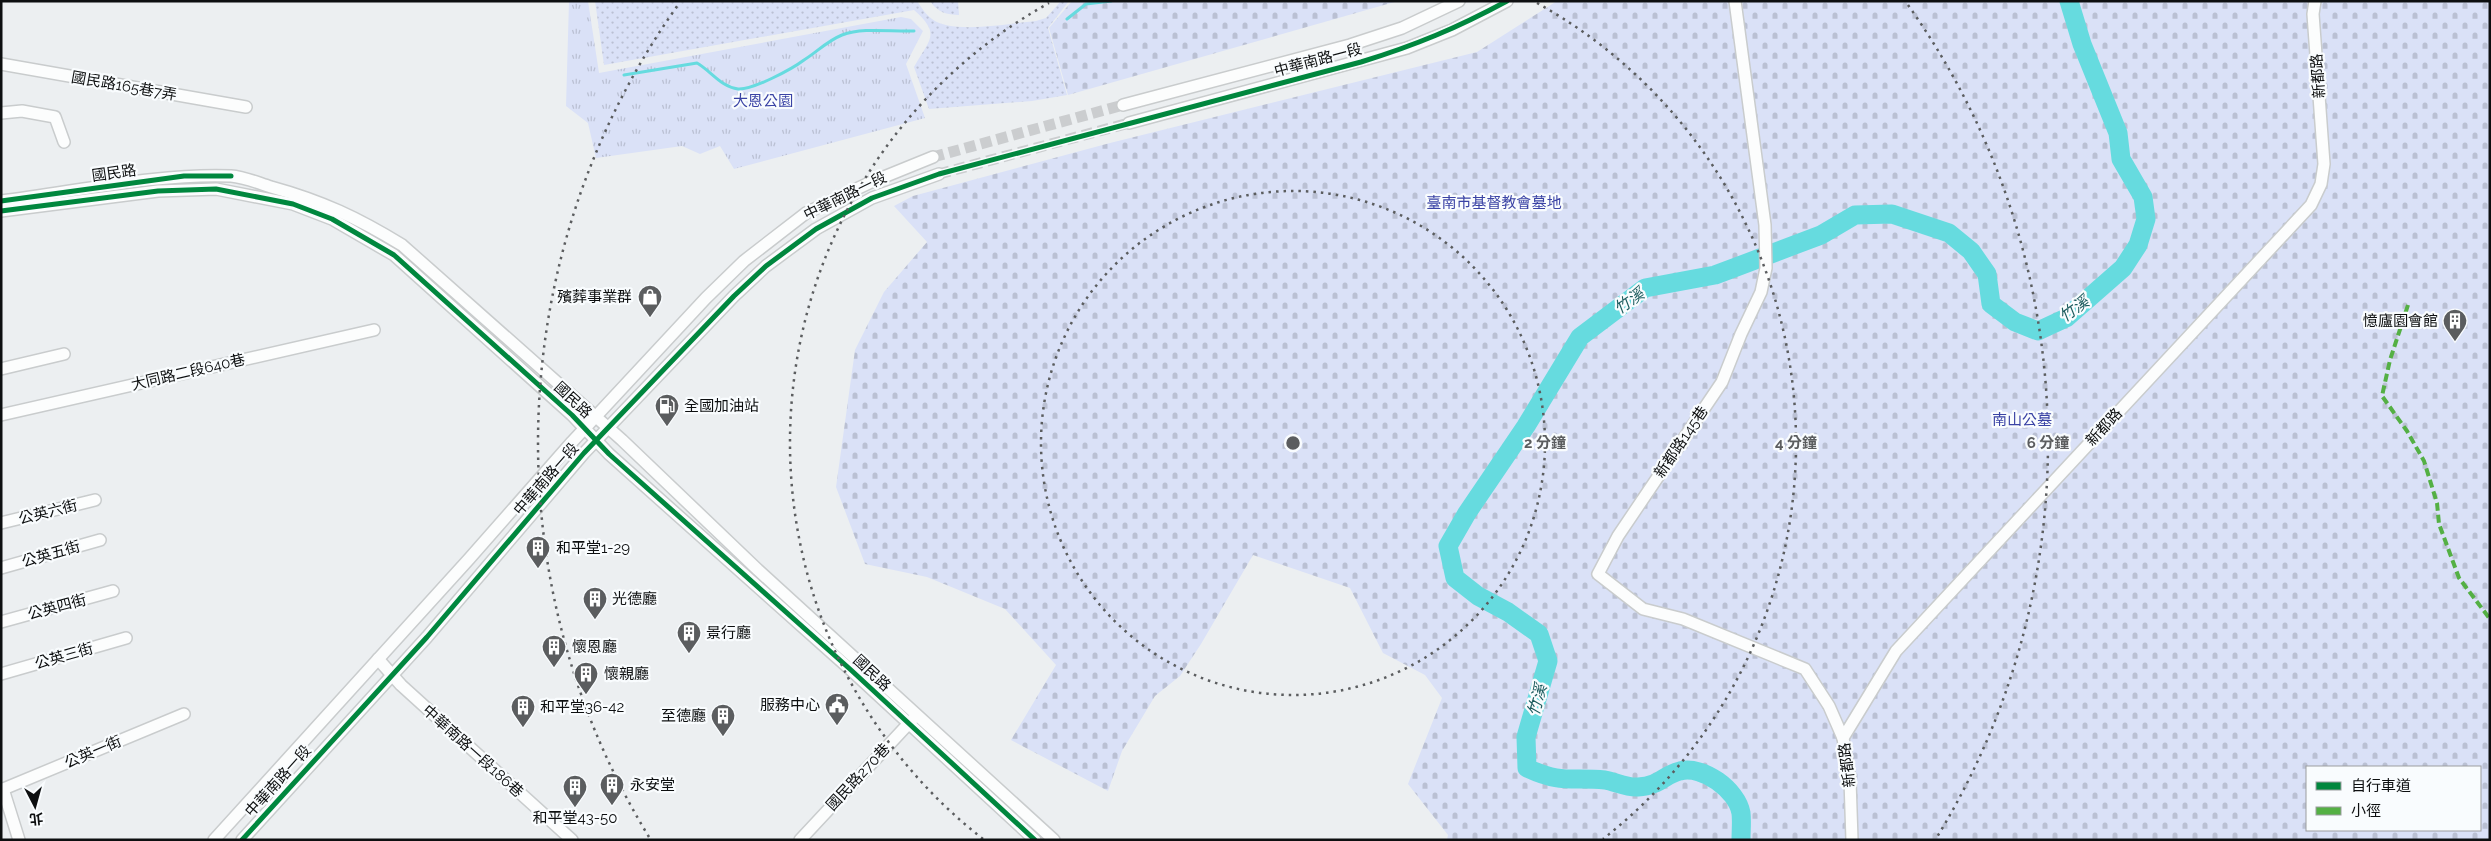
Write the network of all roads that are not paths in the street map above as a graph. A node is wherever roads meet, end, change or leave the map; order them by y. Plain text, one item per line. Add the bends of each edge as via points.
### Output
1 (1459, 1) edge
2 (1507, 1) edge
3 (1734, 1) edge
4 (2315, 1) edge
5 (1, 64) edge
6 (1123, 106) tunnel mouth
7 (246, 107) dead end
8 (1, 113) edge
9 (1128, 124) tunnel mouth
10 (64, 142) dead end
11 (933, 158) tunnel mouth
12 (939, 174) tunnel mouth
13 (1, 201) edge
14 (1, 211) edge
15 (374, 330) dead end
16 (64, 354) dead end
17 (1, 369) edge
18 (1, 415) edge
19 (596, 418) junction
20 (585, 429) junction
21 (609, 429) junction
22 (597, 440) junction
23 (95, 500) dead end
24 (1, 523) edge
25 (100, 540) dead end
26 (1, 568) edge
27 (113, 591) dead end
28 (1, 622) edge
29 (126, 638) dead end
30 (378, 659) junction
31 (1, 674) edge
32 (392, 676) junction
33 (184, 714) dead end
34 (916, 715) junction
35 (908, 724) junction
36 (1843, 738) junction
37 (2, 789) edge
38 (19, 840) edge
39 (214, 840) edge
40 (242, 840) edge
41 (572, 840) edge
42 (800, 840) edge
43 (1035, 840) edge
44 (1054, 840) edge
45 (1852, 840) edge

1 - 6 street, 中華南路一段 via 1402,28
2 - 9 street, 中華南路一段 via 1452,30 1407,48
3 - 36 street, 新都路145巷 via 1765,225 1766,268 1761,292 1722,382 1618,536 1598,574 1643,609 1683,619 1805,669 1829,706
4 - 36 street, 新都路 via 2313,14 2324,164 2311,205 1896,652
5 - 7 street, 國民路165巷7弄
8 - 10 street via 22,111 54,117
11 - 19 street, 中華南路一段 via 806,213 744,260
12 - 21 street, 中華南路一段 via 872,198 816,229 766,266
13 - 19 street, 國民路 via 184,176 231,176 339,209 402,245
14 - 20 street, 國民路 via 158,191 216,189 293,204 332,219 394,255
15 - 18 street, 大同路二段640巷
16 - 17 street
19 - 20 street, 中華南路一段
19 - 21 street, 國民路
20 - 22 street, 國民路
20 - 30 street, 中華南路一段
21 - 22 street, 中華南路一段
21 - 34 street, 國民路
22 - 32 street, 中華南路一段
22 - 35 street, 國民路
23 - 24 street, 公英六街
25 - 26 street, 公英五街
27 - 28 street, 公英四街
29 - 31 street, 公英三街
30 - 32 street, 中華南路一段186巷
30 - 39 street, 中華南路一段
32 - 40 street, 中華南路一段
32 - 41 street, 中華南路一段186巷
33 - 37 street, 公英一街
34 - 35 street, 國民路270巷
34 - 44 street, 國民路
35 - 42 street, 國民路270巷
35 - 43 street, 國民路
36 - 45 street, 新都路 via 1850,780
37 - 38 street

